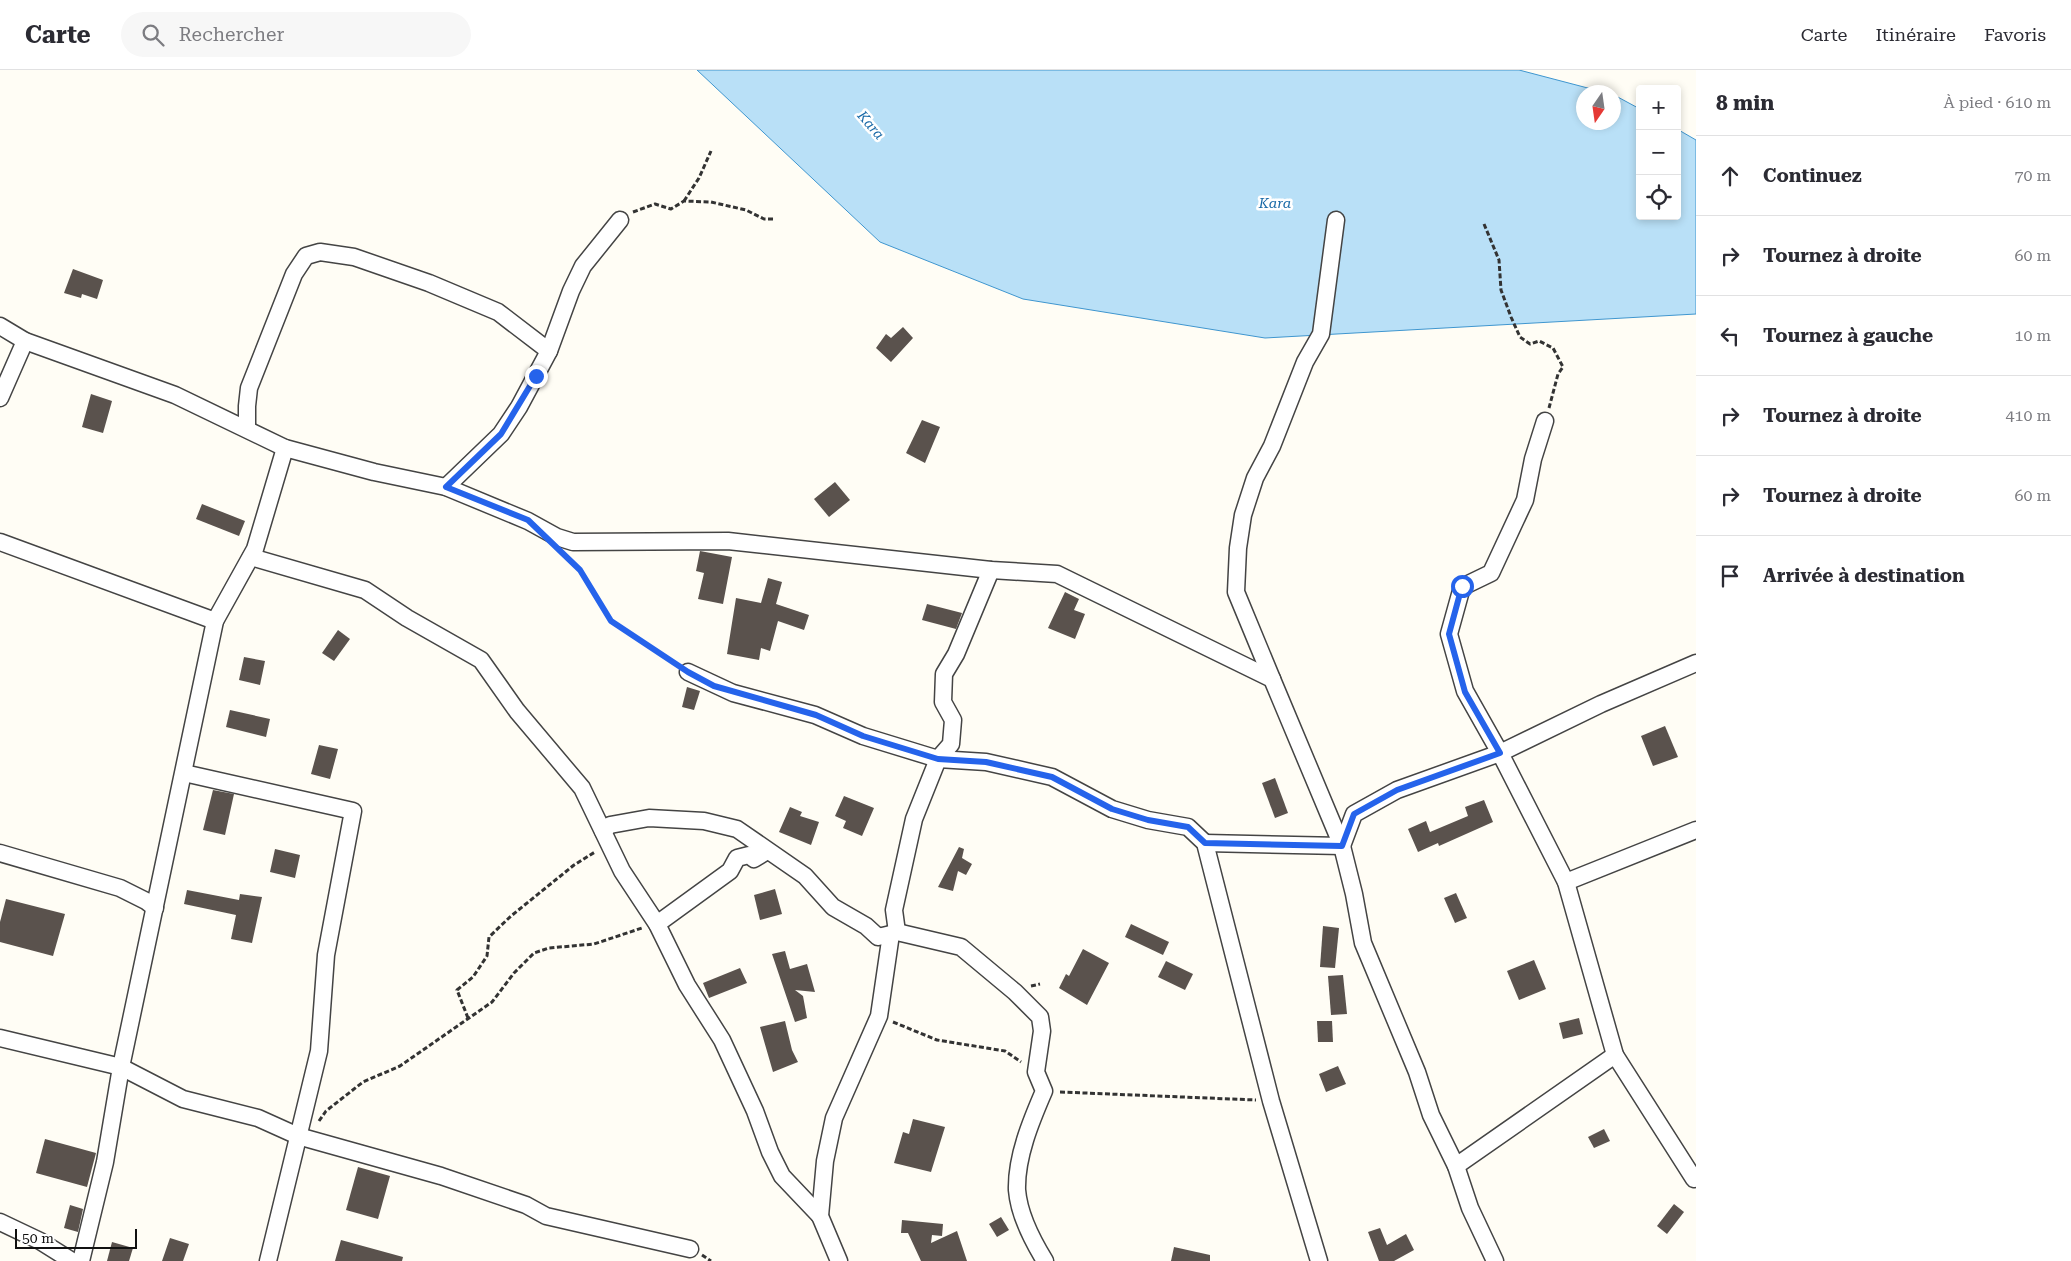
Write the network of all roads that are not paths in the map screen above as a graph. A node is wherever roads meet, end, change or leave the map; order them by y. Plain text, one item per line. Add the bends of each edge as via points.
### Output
1 (620, 220) road end
2 (1336, 220) dead end
3 (0, 326) edge
4 (25, 341) junction
5 (549, 351) junction
6 (0, 398) edge
7 (1545, 421) road end
8 (247, 428) junction
9 (285, 448) junction
10 (446, 487) junction
11 (0, 542) edge
12 (251, 557) junction
13 (991, 570) junction
14 (215, 621) junction
15 (1696, 663) edge
16 (688, 672) road end
17 (1272, 679) junction
18 (1500, 753) junction
19 (938, 759) junction
20 (184, 773) junction
21 (1696, 830) edge
22 (604, 831) junction
23 (1205, 843) junction
24 (1342, 846) junction
25 (767, 851) junction
26 (0, 853) edge
27 (1566, 882) junction
28 (155, 908) junction
29 (657, 924) junction
30 (894, 933) junction
31 (0, 1038) edge
32 (1615, 1055) junction
33 (121, 1067) junction
34 (298, 1136) junction
35 (1456, 1166) junction
36 (1694, 1179) dead end
37 (820, 1216) junction
38 (0, 1222) edge
39 (690, 1249) dead end
40 (72, 1261) edge
41 (81, 1261) edge
42 (268, 1261) edge
43 (839, 1261) edge
44 (1045, 1261) edge
45 (1319, 1261) edge
46 (1495, 1261) edge

1 - 5 street via 583,266 570,291
2 - 17 street via 1321,334 1305,362 1272,446 1255,478 1243,514 1238,548 1236,592
3 - 4 street
4 - 6 street
4 - 8 street via 175,395
5 - 8 street via 498,312 364,260 320,252 306,256 298,268 274,323 249,388
5 - 10 street via 501,434
7 - 18 street via 1525,500 1491,572 1462,586 1449,634 1465,692
8 - 9 street
9 - 10 street
9 - 12 street
10 - 13 street via 528,520 572,542 728,542
11 - 14 street
12 - 14 street
12 - 22 street via 365,590 482,660 517,711 582,788
13 - 17 street via 1057,574
13 - 19 street via 956,654 944,674 943,702 952,720 951,744
14 - 20 street
15 - 18 street
16 - 19 street via 733,693 816,715 863,736
17 - 24 street
18 - 24 street via 1397,790 1354,814
18 - 27 street
19 - 23 street via 986,762 1052,777 1112,809 1188,827
19 - 30 street via 914,820 894,910
20 - 28 street
20 - 34 street via 353,811 326,955 319,1051
21 - 27 street
22 - 25 street via 610,825 650,818 704,821 737,829
22 - 29 street via 622,871
23 - 24 street
23 - 45 street via 1271,1101
24 - 35 street via 1363,943 1417,1072 1431,1115
25 - 29 street via 754,859 749,855 736,858 730,872
25 - 30 street via 805,876 833,907 878,937
26 - 28 street via 120,888
27 - 32 street
28 - 33 street
29 - 37 street via 687,985 722,1040 782,1176
30 - 37 street via 879,1016 834,1118 825,1161
30 - 44 street via 960,947 1040,1017 1042,1031 1036,1072 1044,1091 1028,1130 1017,1190 1029,1235
31 - 33 street
32 - 35 street
32 - 36 street
33 - 34 street via 183,1099 258,1118
33 - 41 street via 104,1162
34 - 39 street via 441,1176 526,1205 546,1216
34 - 42 street
35 - 46 street via 1470,1208
37 - 43 street
38 - 40 street via 40,1240

